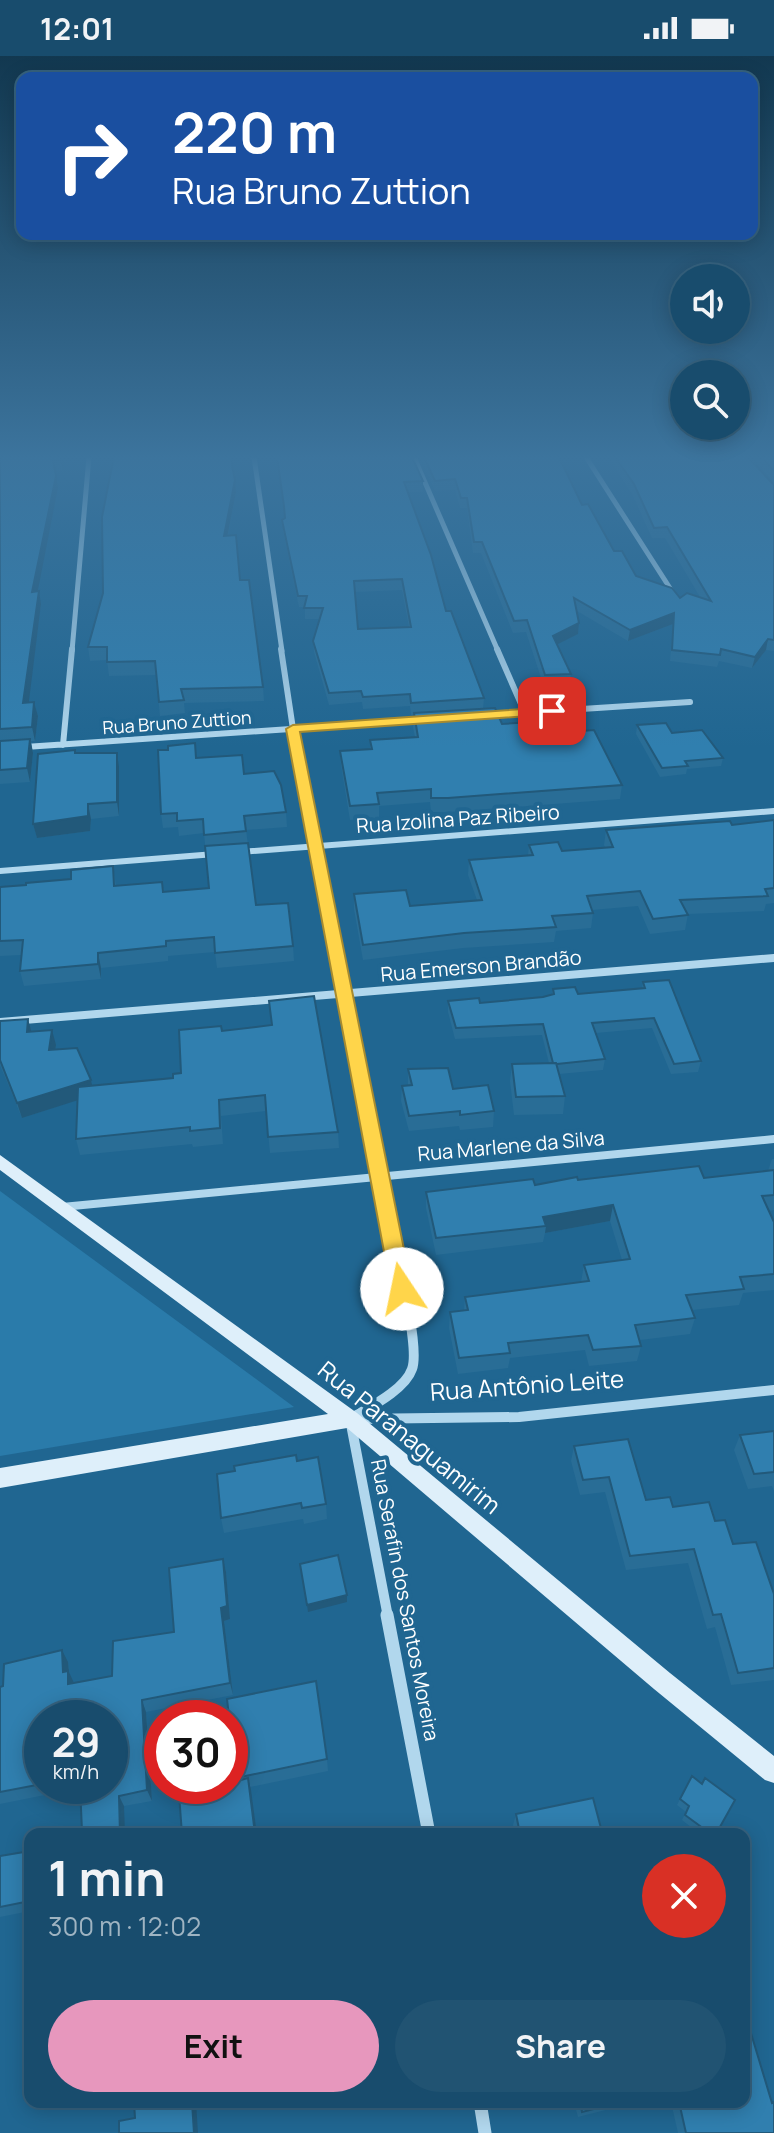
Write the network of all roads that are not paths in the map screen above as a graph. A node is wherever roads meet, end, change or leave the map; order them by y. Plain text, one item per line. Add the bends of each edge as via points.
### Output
1 (80, 554) edge
2 (268, 554) edge
3 (456, 554) edge
4 (648, 554) edge
5 (680, 604) edge
6 (690, 702) dead end
7 (525, 713) junction
8 (478, 716) edge
9 (432, 719) edge
10 (293, 729) junction
11 (63, 745) junction
12 (16, 748) edge
13 (774, 811) edge
14 (316, 846) junction
15 (237, 852) edge
16 (221, 853) edge
17 (0, 871) edge
18 (774, 958) edge
19 (344, 994) junction
20 (0, 1022) edge
21 (774, 1139) edge
22 (0, 1161) edge
23 (380, 1176) junction
24 (61, 1207) junction
25 (774, 1390) edge
26 (350, 1419) junction
27 (0, 1478) edge
28 (772, 1767) edge
29 (428, 1828) edge
30 (481, 2108) edge
31 (485, 2133) edge

1 - 11 street
2 - 10 street
3 - 7 street
4 - 5 street
6 - 7 street
7 - 8 street
9 - 10 street, Rua Bruno Zuttion
10 - 11 street, Rua Bruno Zuttion
10 - 14 street
11 - 12 street, Rua Bruno Zuttion
13 - 14 street, Rua Izolina Paz Ribeiro
14 - 15 street, Rua Izolina Paz Ribeiro
14 - 19 street
16 - 17 street
18 - 19 street, Rua Emerson Brandão
19 - 20 street, Rua Emerson Brandão
19 - 23 street
21 - 23 street, Rua Marlene da Silva
22 - 24 street, Rua Paranaguamirim
23 - 24 street, Rua Marlene da Silva
23 - 26 street via 413,1346 412,1370 392,1393
24 - 26 street, Rua Paranaguamirim
25 - 26 street, Rua Antônio Leite via 519,1417
26 - 27 street, Rua Antônio Leite
26 - 28 street, Rua Paranaguamirim
26 - 29 street, Rua Serafin dos Santos Moreira
30 - 31 street

